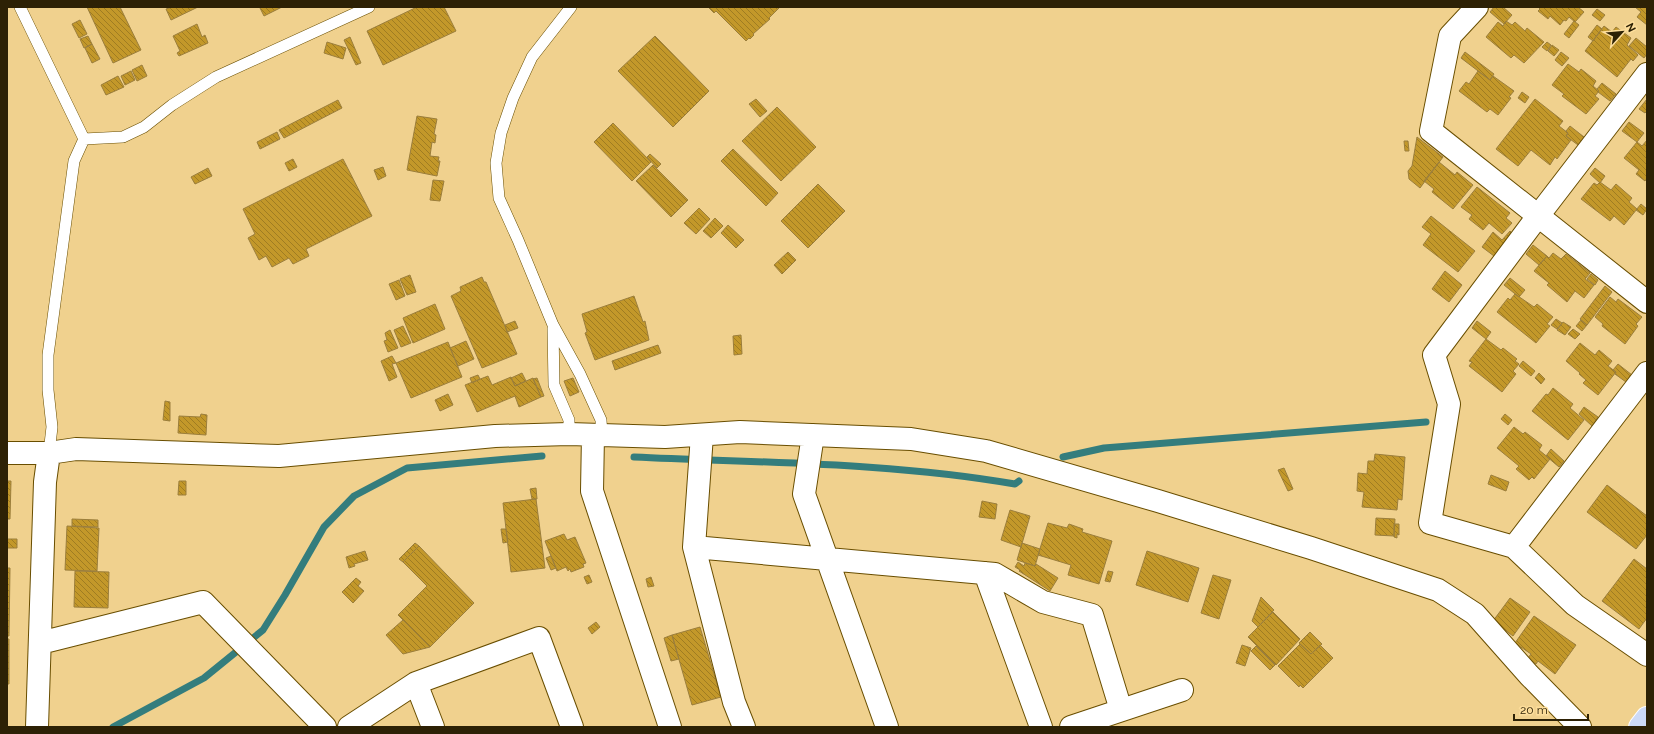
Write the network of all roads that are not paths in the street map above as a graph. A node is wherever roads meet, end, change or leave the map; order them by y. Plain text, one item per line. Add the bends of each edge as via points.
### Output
1 (20, 7) edge
2 (369, 7) edge
3 (571, 7) edge
4 (1477, 7) edge
5 (1647, 74) edge
6 (84, 139) junction
7 (1538, 216) junction
8 (1647, 302) edge
9 (553, 325) junction
10 (1647, 373) edge
11 (569, 434) junction
12 (597, 435) junction
13 (702, 435) junction
14 (813, 435) junction
15 (7, 453) edge
16 (49, 453) junction
17 (694, 547) junction
18 (1514, 547) junction
19 (827, 559) junction
20 (985, 573) junction
21 (40, 643) junction
22 (1647, 655) edge
23 (416, 683) junction
24 (1182, 690) dead end
25 (1121, 710) junction
26 (1647, 718) edge
27 (37, 727) edge
28 (326, 727) edge
29 (349, 727) edge
30 (433, 727) edge
31 (572, 727) edge
32 (670, 727) edge
33 (744, 727) edge
34 (886, 727) edge
35 (1041, 727) edge
36 (1071, 727) edge
37 (1580, 727) edge
38 (1640, 727) edge

1 - 6 lane
2 - 6 lane via 216,77 144,126 122,137
3 - 9 lane via 532,57 513,98 501,133 496,163 499,198
4 - 7 street via 1450,36 1430,131
5 - 7 street
6 - 16 lane via 74,161 48,355 52,426
7 - 8 street
7 - 18 street via 1434,355 1449,404 1430,523
9 - 11 lane via 554,385 569,420
9 - 12 lane via 580,374 601,420
10 - 18 street
11 - 12 street
11 - 16 street via 495,436 279,456 76,449
12 - 13 street
12 - 32 street via 592,491
13 - 14 street via 740,432
13 - 17 street
14 - 19 street via 804,494
14 - 37 street via 911,439 986,451 1288,541 1438,590 1475,614
15 - 16 street
16 - 21 street via 45,482
17 - 19 street
17 - 33 street via 734,702
18 - 22 street via 1575,605
19 - 20 street
19 - 34 street
20 - 25 street via 996,574 1043,602 1092,615
20 - 35 street
21 - 27 street
21 - 28 street via 203,602
23 - 29 street
23 - 30 street
23 - 31 street via 540,638
24 - 25 street
25 - 36 street
26 - 38 main road

